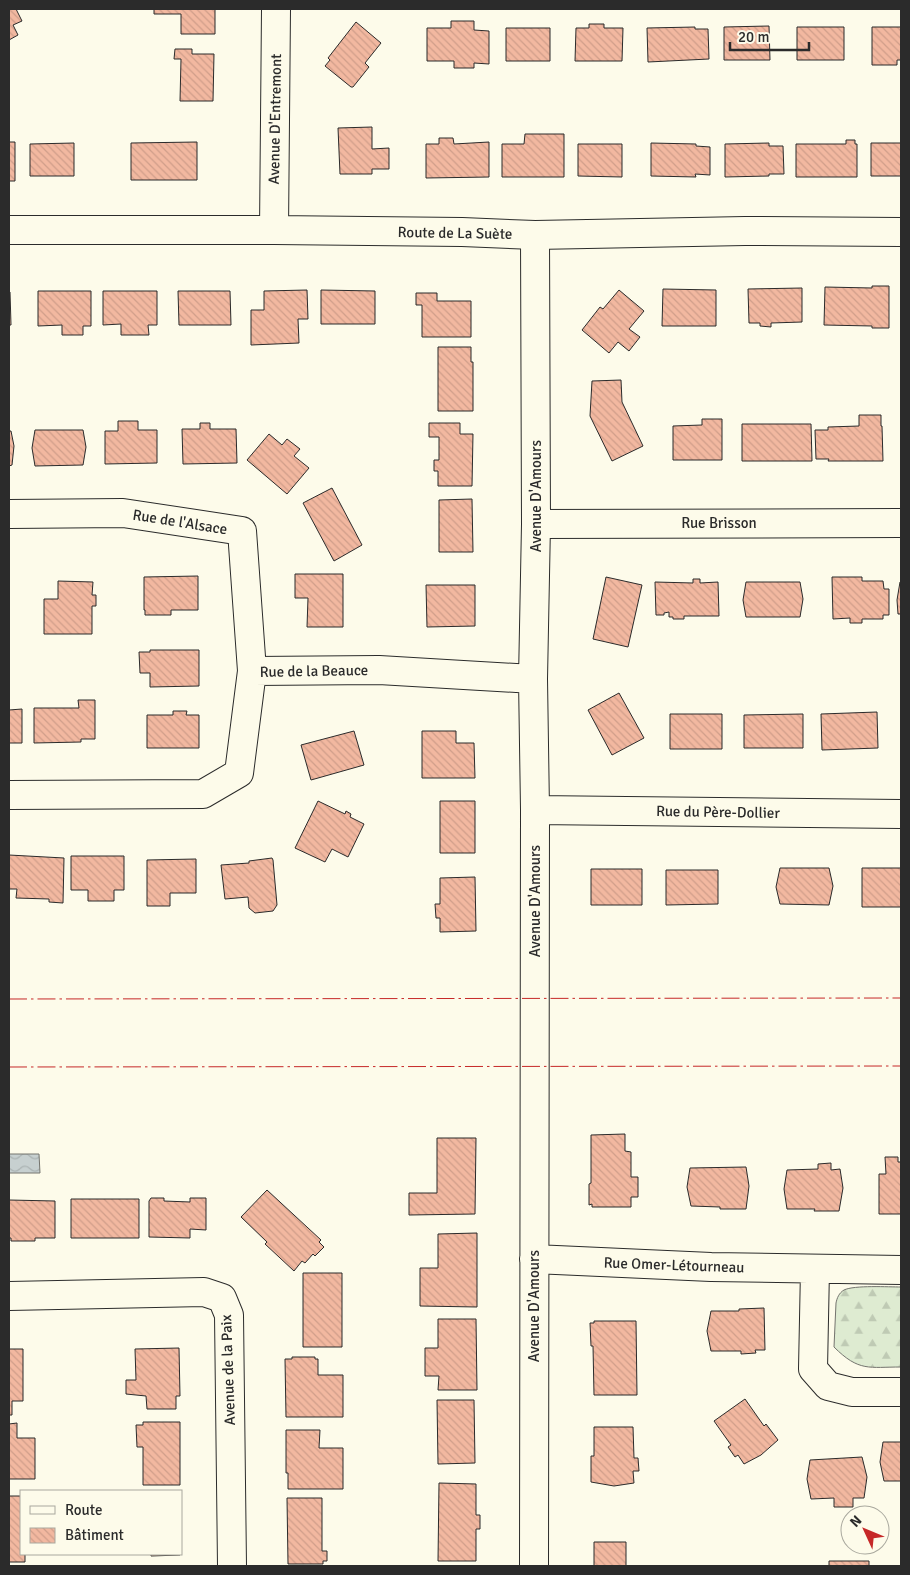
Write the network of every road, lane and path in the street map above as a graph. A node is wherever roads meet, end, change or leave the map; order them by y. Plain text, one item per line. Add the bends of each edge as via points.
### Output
1 (276, 9) edge
2 (9, 230) edge
3 (274, 230) junction
4 (901, 232) edge
5 (535, 235) junction
6 (9, 514) edge
7 (901, 523) edge
8 (536, 524) junction
9 (252, 671) junction
10 (533, 678) junction
11 (9, 795) edge
12 (535, 810) junction
13 (901, 814) edge
14 (534, 1259) junction
15 (815, 1268) junction
16 (901, 1270) edge
17 (9, 1296) edge
18 (901, 1392) edge
19 (232, 1566) edge
20 (534, 1566) edge

1 - 3 street, Avenue D'Entremont
2 - 3 street, Route de La Suète
3 - 5 street, Route de La Suète
4 - 5 street, Route de La Suète
5 - 8 street, Avenue D'Amours
6 - 9 street, Rue de l'Alsace via 124,513 242,531
7 - 8 street, Rue Brisson
8 - 10 street, Avenue D'Amours
9 - 10 street, Rue de la Beauce via 379,670
9 - 11 street, Rue de la Beauce via 239,773 203,794
10 - 12 street, Avenue D'Amours
12 - 13 street, Rue du Père-Dollier
12 - 14 street, Avenue D'Amours
14 - 15 street, Rue Omer-Létourneau
14 - 20 street, Avenue D'Amours
15 - 16 street, Rue Omer-Létourneau
15 - 18 street via 813,1369 828,1386 852,1392
17 - 19 street, Avenue de la Paix via 204,1292 222,1298 229,1315

